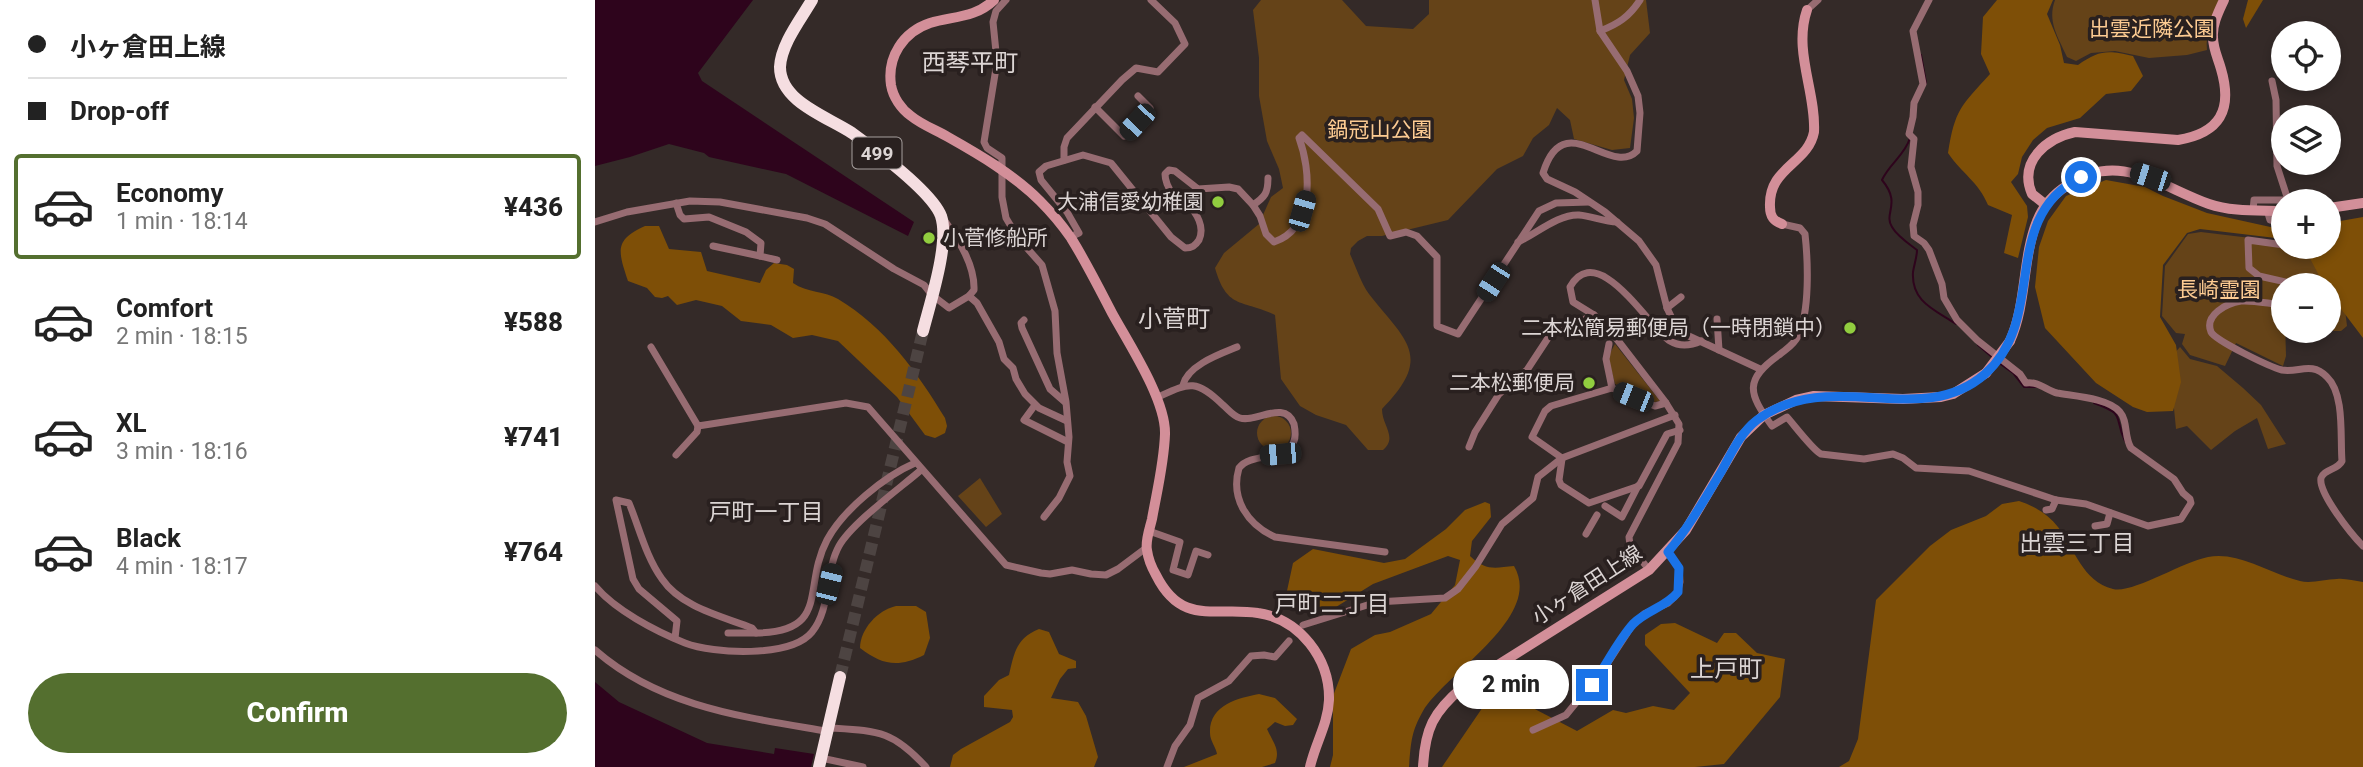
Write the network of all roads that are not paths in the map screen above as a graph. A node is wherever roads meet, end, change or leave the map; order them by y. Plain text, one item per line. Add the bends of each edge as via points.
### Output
1 (812, 0) edge
2 (994, 0) edge
3 (1006, 0) edge
4 (1151, 0) edge
5 (1595, 0) edge
6 (1640, 0) edge
7 (1818, 0) edge
8 (1929, 0) edge
9 (2224, 0) edge
10 (1807, 10) joint
11 (1600, 32) junction
12 (2274, 91) edge
13 (1138, 96) dead end
14 (1095, 107) junction
15 (1064, 160) junction
16 (1002, 171) junction
17 (1268, 178) dead end
18 (1589, 202) junction
19 (676, 203) junction
20 (2363, 203) edge
21 (1253, 205) junction
22 (2046, 205) junction
23 (2341, 206) edge
24 (2253, 210) junction
25 (2267, 210) junction
26 (2271, 210) edge
27 (940, 215) junction
28 (2271, 220) edge
29 (595, 222) edge
30 (1618, 222) junction
31 (1782, 224) joint
32 (1070, 237) junction
33 (1517, 242) junction
34 (2271, 243) edge
35 (713, 246) dead end
36 (760, 256) junction
37 (777, 260) dead end
38 (2271, 279) edge
39 (932, 295) junction
40 (969, 296) junction
41 (1681, 297) dead end
42 (2271, 304) edge
43 (1667, 308) junction
44 (1594, 315) junction
45 (1717, 319) dead end
46 (1024, 320) dead end
47 (923, 331) tunnel mouth
48 (1701, 341) junction
49 (1609, 344) dead end
50 (651, 347) dead end
51 (1237, 348) dead end
52 (1719, 350) junction
53 (1760, 369) junction
54 (1183, 385) junction
55 (1612, 388) junction
56 (1156, 398) junction
57 (1066, 402) junction
58 (1667, 403) junction
59 (1035, 405) junction
60 (1675, 415) junction
61 (1764, 415) junction
62 (1067, 421) junction
63 (698, 426) junction
64 (1680, 430) junction
65 (1068, 442) junction
66 (1469, 447) dead end
67 (676, 455) dead end
68 (1562, 458) junction
69 (915, 463) junction
70 (921, 470) junction
71 (1639, 486) junction
72 (2056, 500) junction
73 (1605, 506) dead end
74 (2046, 510) dead end
75 (2110, 513) junction
76 (1597, 515) dead end
77 (1044, 517) dead end
78 (2095, 526) dead end
79 (1149, 531) junction
80 (1586, 534) dead end
81 (2363, 546) edge
82 (1146, 548) junction
83 (1385, 551) dead end
84 (1668, 552) junction
85 (1208, 555) dead end
86 (1649, 570) junction
87 (595, 586) edge
88 (1303, 625) dead end
89 (728, 633) dead end
90 (756, 633) junction
91 (675, 638) junction
92 (1289, 641) dead end
93 (595, 650) edge
94 (840, 677) tunnel mouth
95 (1533, 730) dead end
96 (826, 731) junction
97 (819, 763) edge
98 (863, 767) edge
99 (926, 767) edge
100 (1167, 767) edge
101 (1310, 767) edge
102 (1423, 767) edge

1 - 27 highway, 499 via 783,54 780,68 789,89 806,106 884,159 928,198
2 - 16 street via 970,15 930,23 908,36 893,58 891,86 911,116
3 - 16 street via 993,22 997,62 984,136 987,148 1002,158
4 - 14 street via 1175,23 1185,44 1159,72 1133,70
5 - 11 street
6 - 11 street via 1632,13
7 - 10 street
8 - 75 street via 1913,31 1923,83 1914,103 1911,167 1918,192 1914,236 1929,250 1944,298 1957,320 1977,340 2026,383 2118,410 2131,448 2174,479 2191,503 2181,519 2158,526
9 - 22 street via 2213,29 2226,96 2219,120 2208,131 2178,140 2075,132 2059,136 2038,151 2029,174 2032,194
10 - 31 street via 1803,46 1814,132 1810,145 1773,184 1770,212
11 - 18 street via 1638,96 1636,151 1621,159 1569,142 1559,146 1543,170 1547,178
12 - 24 street via 2277,166 2288,200 2254,200
13 - 14 street via 1150,108 1124,136
14 - 15 street via 1067,138
15 - 21 street via 1083,155 1111,163 1185,248 1199,240 1200,221 1187,204 1175,199 1165,181 1167,172 1175,171 1198,189 1238,188
15 - 32 street via 1039,172 1079,233
16 - 32 street via 1041,202
16 - 57 street via 1006,218 1044,269 1055,312
17 - 21 street via 1264,198
18 - 30 street
18 - 33 street via 1556,202 1543,208
19 - 29 street
19 - 36 street via 684,219 709,217 746,232 761,243
19 - 39 street via 720,202 825,224 924,285
20 - 23 street
21 - 33 street via 1274,242 1296,226 1308,188 1302,135 1378,209 1389,236 1406,232 1430,248 1437,257 1437,326 1458,334
22 - 24 street, 小ヶ倉田上線 via 2081,177 2119,170 2150,177 2210,204
22 - 61 street, 小ヶ倉田上線, bridge via 2031,241 2018,322 1986,373 1941,397 1814,396
24 - 25 street, 小ヶ倉田上線
25 - 26 street, 小ヶ倉田上線
25 - 28 street
27 - 39 highway via 943,242
27 - 40 street via 971,268 974,290
30 - 33 street via 1576,215
30 - 43 street via 1656,265
31 - 53 street via 1800,228 1805,234 1806,309 1795,341
32 - 56 street
34 - 38 street via 2248,240 2249,268
35 - 36 street
36 - 37 street
39 - 40 street via 949,308
39 - 47 highway
40 - 59 street
41 - 43 street
42 - 81 street via 2231,304 2215,313 2210,330 2216,338 2268,364 2283,370 2315,369 2332,383 2340,412 2343,461 2323,475 2323,491
43 - 48 street via 1678,331
44 - 48 street via 1571,297 1572,283 1585,275 1604,278 1624,290 1670,341 1692,345
44 - 58 street
44 - 66 street via 1550,335 1527,370 1499,394
45 - 52 street
46 - 57 street via 1021,325 1051,389
48 - 52 street
49 - 55 street via 1606,359
50 - 63 street
51 - 54 street via 1208,358
52 - 53 street
53 - 61 street via 1753,390
54 - 56 street
54 - 83 street via 1206,388 1238,418 1275,412 1294,423 1295,440 1286,451 1246,461 1239,468 1238,494 1250,522 1275,537
55 - 58 street via 1655,406
55 - 68 street via 1545,411 1532,437
56 - 79 street via 1165,432
57 - 62 street
58 - 60 street
59 - 62 street
59 - 65 street via 1024,420
60 - 64 street
60 - 68 street
61 - 72 street via 1772,426 1787,417 1821,454 1864,459 1893,454 1916,468 1969,471
61 - 84 street, 小ヶ倉田上線 via 1741,437
62 - 65 street
63 - 67 street
63 - 69 street via 846,403 868,407
64 - 71 street via 1667,434
64 - 86 street via 1678,443 1629,537
65 - 77 street via 1069,481
68 - 71 street via 1561,485 1589,503
68 - 88 street via 1538,477 1532,498 1502,524 1452,594 1377,602
69 - 70 street
69 - 90 street via 888,478 838,524 821,552 812,598 800,622 783,632
70 - 82 street via 1011,567 1049,574 1072,570 1106,575
70 - 91 street via 838,548 818,622 806,638 782,648 732,650
71 - 73 street via 1622,517
72 - 74 street via 2052,509
72 - 75 street
75 - 78 street via 2107,524
76 - 80 street
79 - 82 street
79 - 85 street via 1180,542 1173,570 1188,575 1196,551
82 - 101 street via 1156,576 1179,603 1205,613 1263,613 1293,627 1313,648 1326,673 1329,701
84 - 86 street, 小ヶ倉田上線
84 - 95 street via 1679,568 1677,594 1633,624 1566,715
86 - 102 street, 小ヶ倉田上線 via 1462,687 1431,722
87 - 91 street via 608,601
89 - 90 street
90 - 91 street via 676,594 655,567 629,503 616,500 633,579 677,621
92 - 100 street via 1275,657 1248,658 1229,681 1198,698 1190,725
93 - 96 street via 630,676 680,700
94 - 96 highway
96 - 97 highway
96 - 99 street via 877,731 898,740
97 - 98 street

